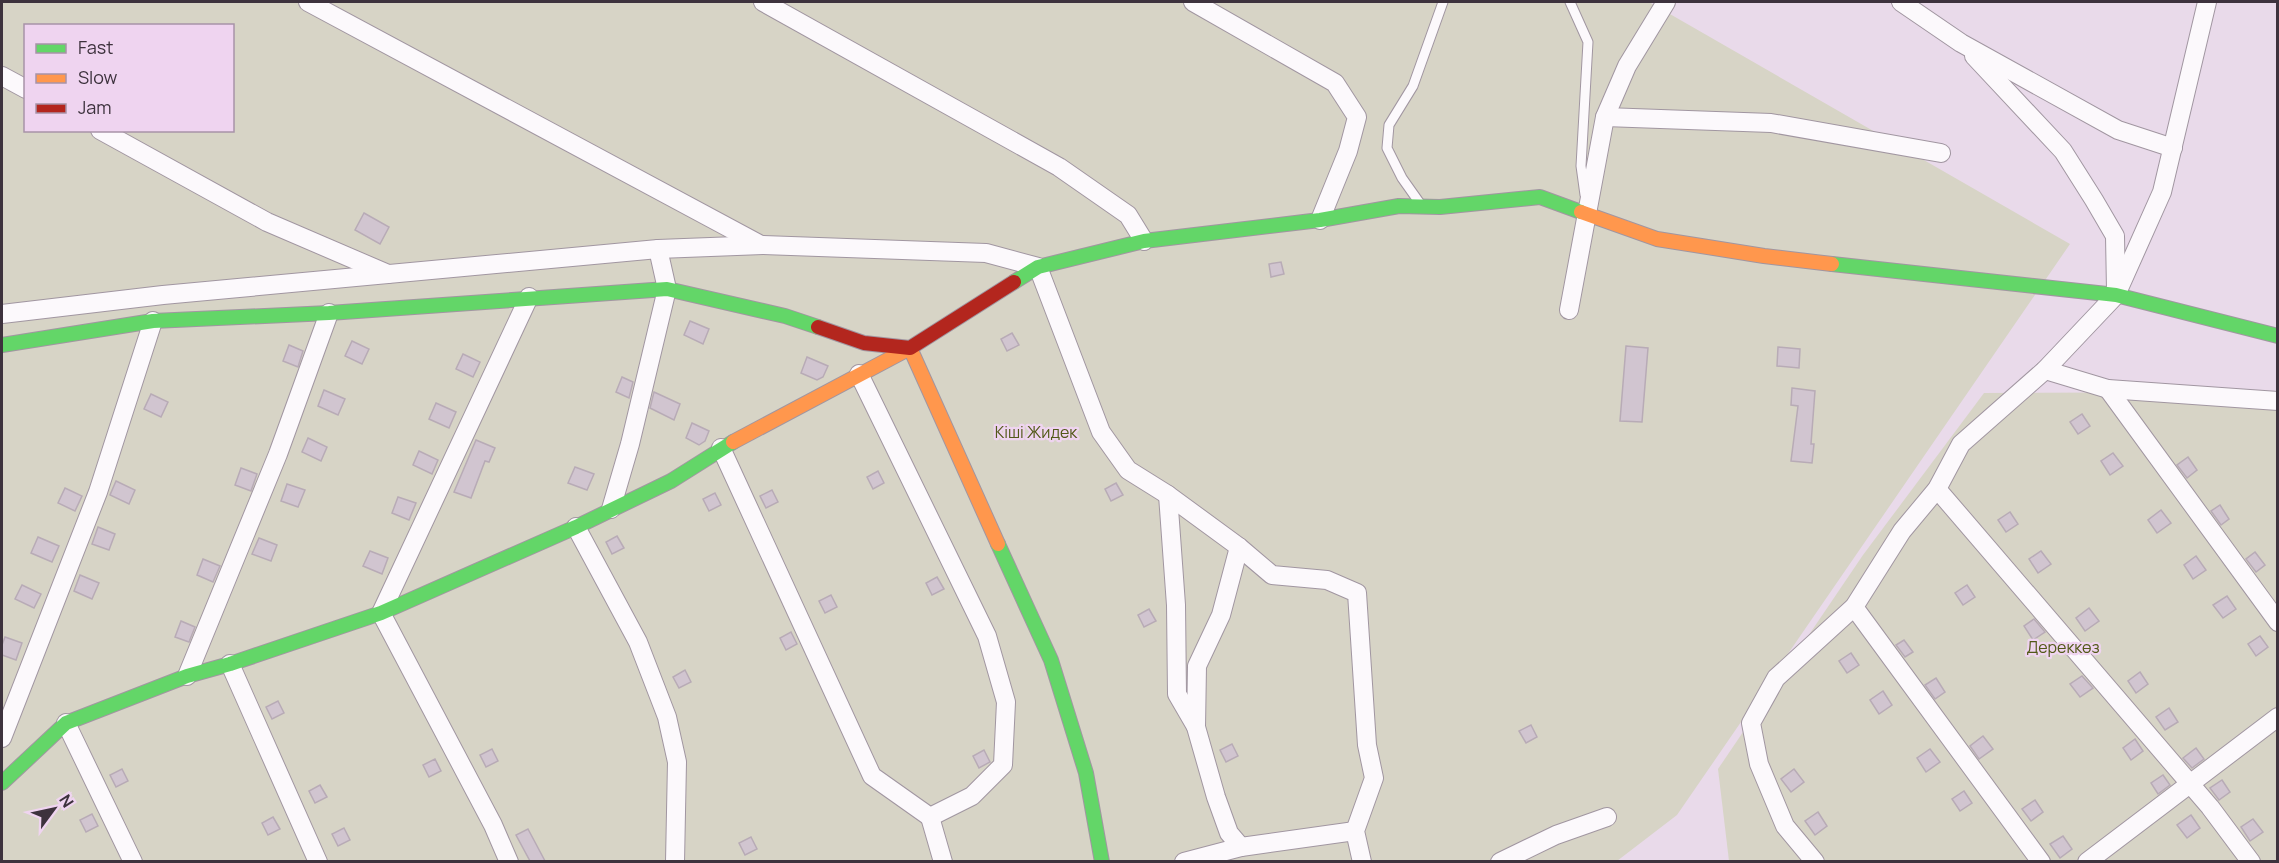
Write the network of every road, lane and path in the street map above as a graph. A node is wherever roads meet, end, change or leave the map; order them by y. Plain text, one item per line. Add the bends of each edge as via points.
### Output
1 (308, 2) edge
2 (763, 2) edge
3 (1193, 2) edge
4 (1443, 2) edge
5 (1570, 2) edge
6 (1666, 2) edge
7 (1901, 2) edge
8 (2207, 2) edge
9 (1961, 43) junction
10 (2, 75) edge
11 (24, 88) edge
12 (1605, 117) junction
13 (104, 132) edge
14 (2173, 148) junction
15 (1941, 153) dead end
16 (1422, 207) junction
17 (1588, 215) junction
18 (1320, 220) junction
19 (1144, 241) junction
20 (762, 245) junction
21 (658, 249) junction
22 (1038, 267) junction
23 (390, 275) junction
24 (667, 289) junction
25 (2116, 295) junction
26 (530, 297) junction
27 (1569, 310) dead end
28 (329, 313) junction
29 (2, 314) edge
30 (153, 321) junction
31 (2277, 336) edge
32 (2, 345) edge
33 (910, 348) junction
34 (2045, 370) junction
35 (859, 374) junction
36 (2108, 389) junction
37 (2277, 401) edge
38 (721, 448) junction
39 (1937, 489) junction
40 (1168, 495) junction
41 (611, 509) junction
42 (576, 527) junction
43 (1239, 547) junction
44 (1854, 607) junction
45 (381, 613) junction
46 (2277, 622) edge
47 (230, 664) junction
48 (187, 676) junction
49 (2277, 717) edge
50 (66, 723) junction
51 (1196, 727) junction
52 (2, 738) edge
53 (2, 783) edge
54 (2190, 783) junction
55 (930, 817) junction
56 (1607, 817) dead end
57 (1355, 831) junction
58 (1241, 847) junction
59 (133, 861) edge
60 (318, 861) edge
61 (509, 861) edge
62 (675, 861) edge
63 (943, 861) edge
64 (1102, 861) edge
65 (1184, 861) edge
66 (1362, 861) edge
67 (1500, 861) edge
68 (1815, 861) edge
69 (2041, 861) edge
70 (2086, 861) edge
71 (2251, 861) edge

1 - 20 street
2 - 19 street via 1059,167 1128,215
3 - 18 street via 1335,83 1358,117
4 - 16 lane via 1413,86 1389,125 1387,148
5 - 17 lane via 1588,42 1581,166
6 - 12 street via 1627,66
7 - 9 street
8 - 14 street
9 - 14 street via 2118,130
9 - 25 street via 2063,150 2094,200 2115,236
10 - 11 street
12 - 15 street via 1771,123
12 - 17 street
13 - 23 street via 267,222
14 - 25 street via 2162,192
16 - 17 street via 1540,197
16 - 18 street via 1399,206
17 - 25 street via 1657,239 1764,256
17 - 27 street
18 - 19 street
19 - 22 street
20 - 21 street
20 - 22 street via 986,253
21 - 23 street
21 - 24 street
22 - 33 street
22 - 40 street via 1101,432 1128,470
23 - 29 street
24 - 26 street
24 - 33 street via 785,316 864,343
24 - 41 street
25 - 31 street
25 - 34 street
26 - 28 street
26 - 45 street
28 - 30 street
28 - 48 street via 278,454
30 - 32 street
30 - 52 street via 98,492
33 - 35 street
33 - 64 street via 1051,660 1086,772
34 - 36 street
34 - 39 street via 1961,444
35 - 38 street
35 - 55 street via 987,636 1006,702 1003,765 972,796
36 - 37 street
36 - 46 street
38 - 41 street via 671,481
38 - 55 street via 872,776
39 - 44 street via 1902,531
39 - 54 street
40 - 43 street
40 - 51 street via 1176,605 1177,694
41 - 42 street
42 - 45 street
42 - 62 street via 638,642 667,717 677,762
43 - 51 street via 1221,615 1197,666
43 - 57 street via 1272,575 1327,580 1357,593 1367,745 1374,778
44 - 68 street via 1776,678 1751,723 1759,764 1785,826
44 - 69 street
45 - 47 street
45 - 61 street
47 - 48 street
47 - 60 street
48 - 50 street
49 - 54 street
50 - 53 street
50 - 59 street
51 - 58 street via 1229,833
54 - 70 street
54 - 71 street
55 - 63 street
56 - 67 street
57 - 58 street
57 - 66 street
58 - 65 street

